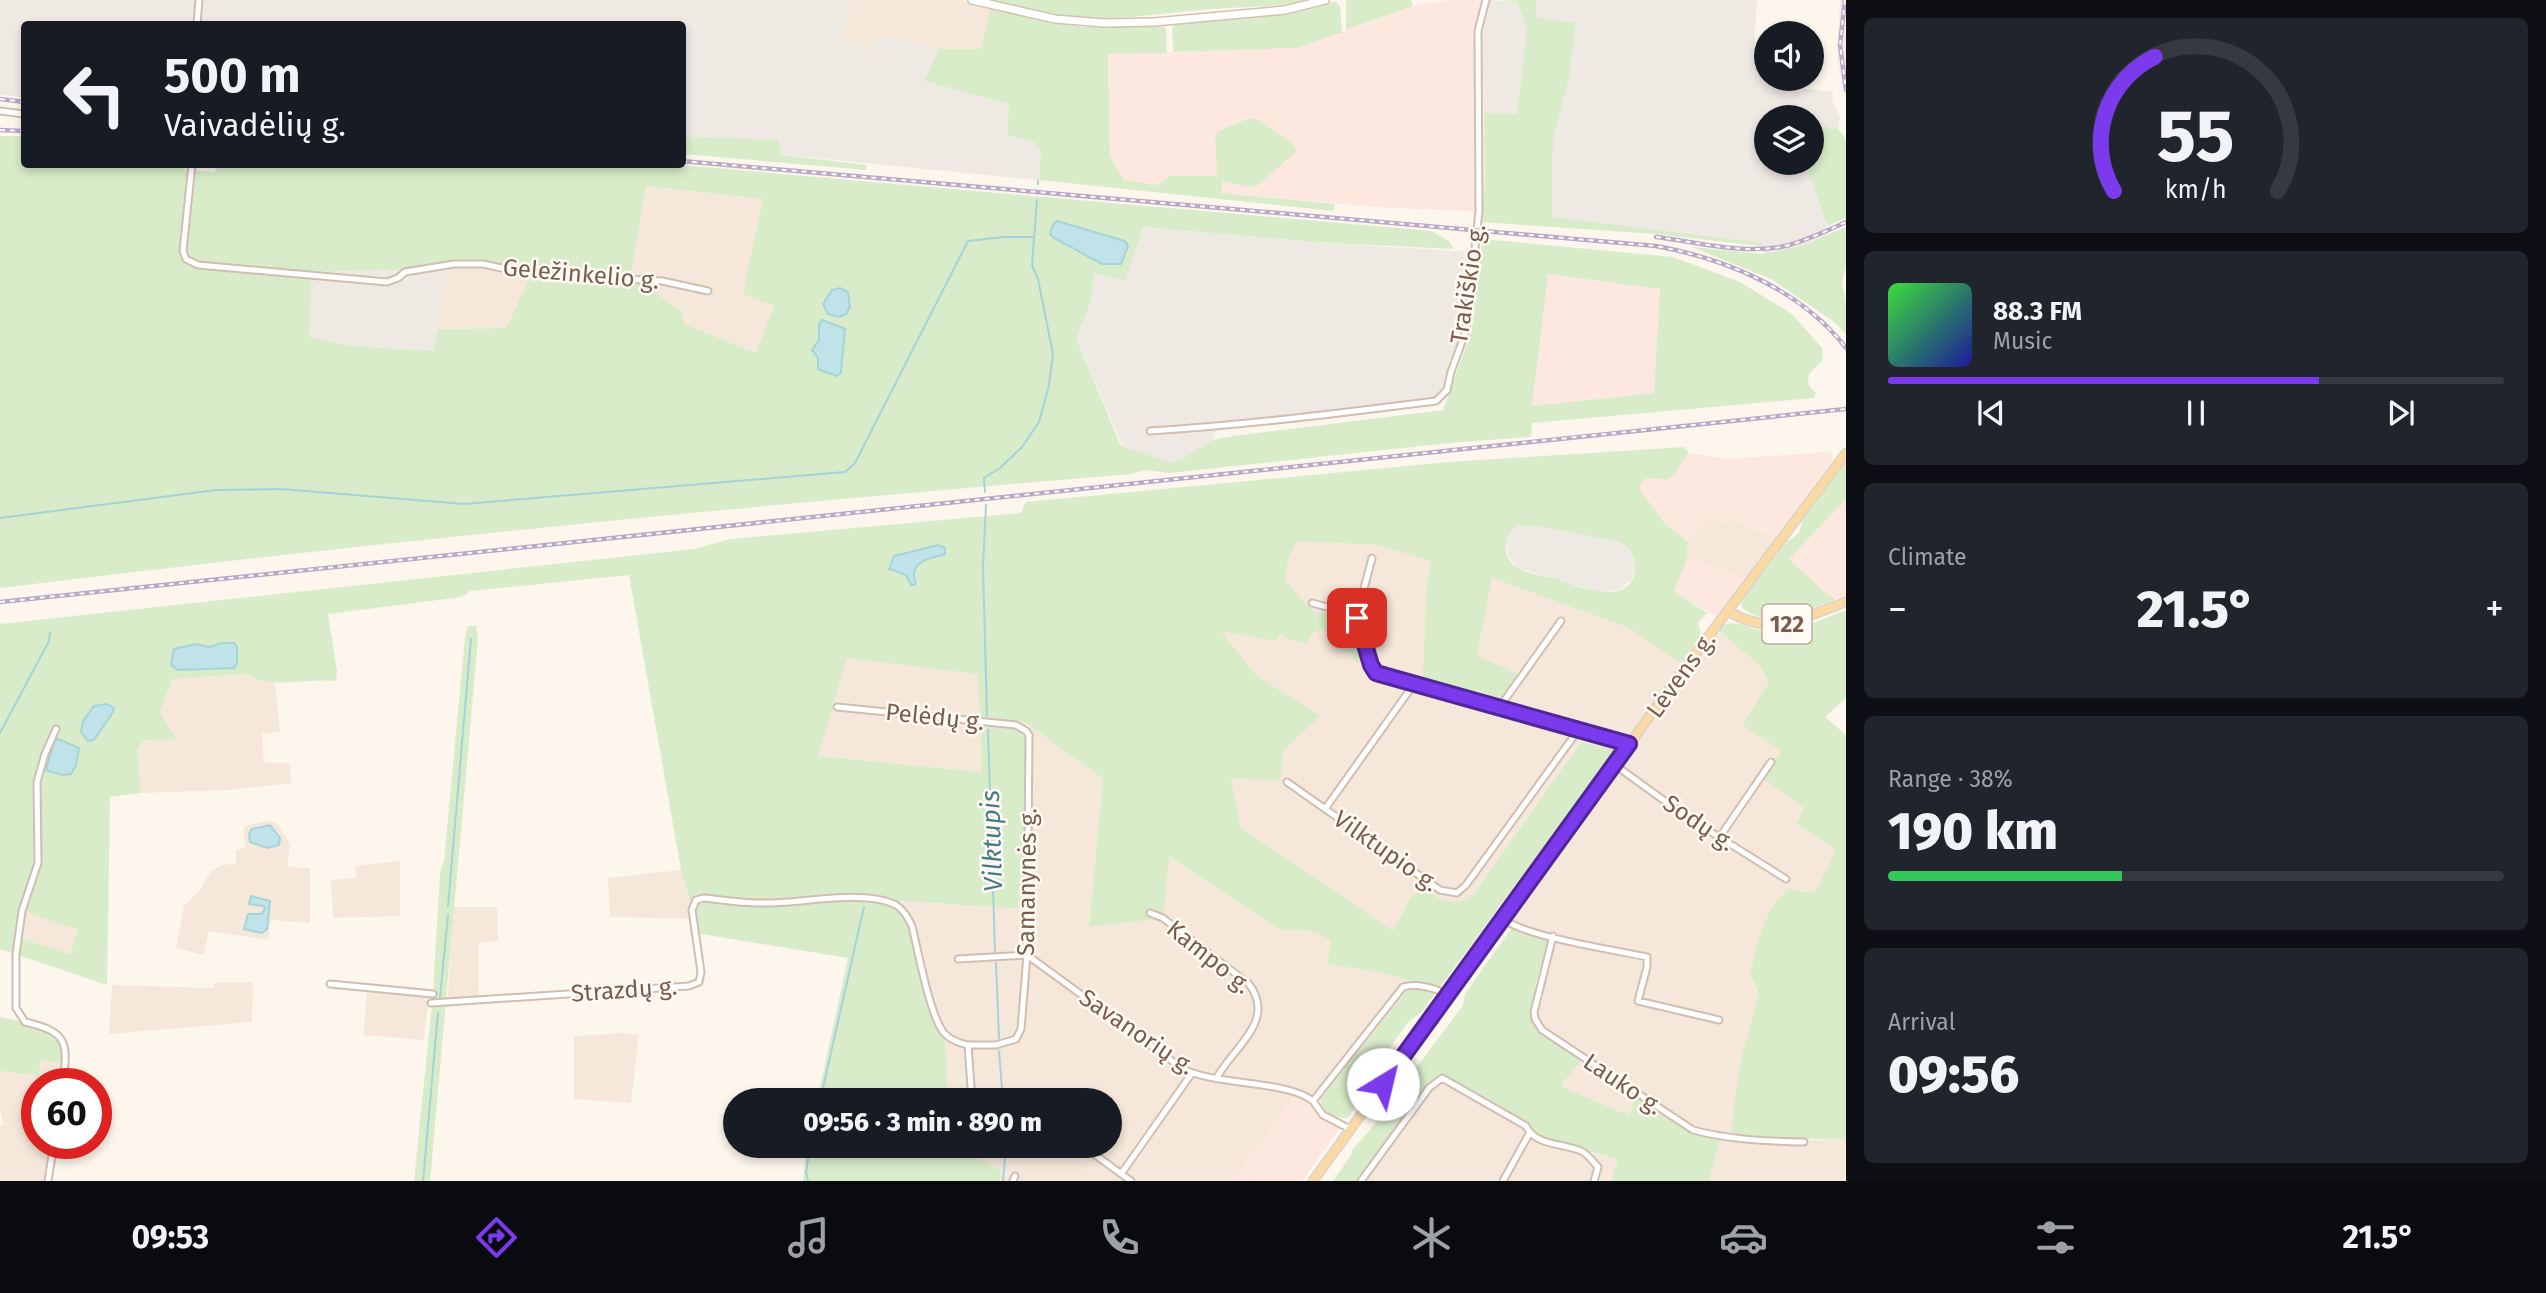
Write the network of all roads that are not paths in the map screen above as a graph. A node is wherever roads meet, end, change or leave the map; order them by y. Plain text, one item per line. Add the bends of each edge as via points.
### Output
1 (199, 0) edge
2 (972, 0) edge
3 (1325, 0) edge
4 (1486, 0) edge
5 (197, 21) edge
6 (0, 111) edge
7 (21, 114) edge
8 (192, 168) edge
9 (708, 291) dead end
10 (1150, 431) dead end
11 (1846, 453) edge
12 (1373, 558) dead end
13 (1312, 603) dead end
14 (1846, 603) edge
15 (1728, 611) junction
16 (1357, 615) junction
17 (1561, 621) dead end
18 (1415, 684) junction
19 (837, 707) dead end
20 (1499, 708) junction
21 (56, 729) dead end
22 (1579, 729) junction
23 (1028, 735) joint
24 (1629, 744) junction
25 (1771, 762) dead end
26 (1615, 765) junction
27 (1287, 782) dead end
28 (1325, 809) junction
29 (1719, 838) junction
30 (1786, 879) dead end
31 (1150, 913) dead end
32 (1503, 919) junction
33 (1553, 936) junction
34 (1027, 955) junction
35 (958, 959) dead end
36 (330, 984) dead end
37 (433, 995) dead end
38 (1448, 995) junction
39 (431, 1003) dead end
40 (1719, 1020) dead end
41 (968, 1045) junction
42 (64, 1068) edge
43 (1192, 1073) junction
44 (1216, 1079) junction
45 (971, 1088) edge
46 (1313, 1101) junction
47 (1350, 1129) junction
48 (1529, 1134) junction
49 (1804, 1142) dead end
50 (1099, 1158) edge
51 (51, 1159) edge
52 (1121, 1174) junction
53 (48, 1181) edge
54 (1131, 1181) edge
55 (1313, 1181) edge
56 (1361, 1181) edge
57 (1503, 1181) edge
58 (1594, 1181) edge

1 - 5 street
2 - 3 main road via 1055,19 1104,23 1286,10
4 - 10 street, Trakiškio g. via 1478,31 1479,211 1466,331 1443,397 1216,427
6 - 7 street
8 - 9 street, Geležinkelio g. via 183,251 186,259 198,265 387,282 405,272 483,264 541,274 662,281
11 - 15 main road, Lėvens g.
12 - 16 street
13 - 16 street
14 - 15 main road, 122 via 1781,625 1748,621
15 - 24 main road, Lėvens g. / 122
16 - 18 street via 1376,673
17 - 20 street
18 - 20 street
18 - 28 street
19 - 23 street, Pelėdų g. via 1016,725
20 - 22 street
21 - 42 street via 37,782 38,863 22,911 16,1008 25,1022 44,1026 61,1037
22 - 24 street
22 - 28 street, Vilktupio g. via 1457,893 1440,890
23 - 34 street, Samanynės g.
24 - 26 main road, Lėvens g. / 122
25 - 29 street
26 - 29 street, Sodų g.
26 - 32 main road, Lėvens g. / 122
27 - 28 street, Vilktupio g.
29 - 30 street, Sodų g.
31 - 44 street, Kampo g. via 1249,984 1257,995 1260,1008 1255,1024
32 - 33 street
32 - 38 main road, Lėvens g. / 122
33 - 40 street via 1647,957 1638,1001
33 - 49 street, Lauko g. via 1534,1013 1542,1030 1693,1130 1742,1140
34 - 35 street
34 - 41 street, Samanynės g. via 1021,1029 1016,1039
34 - 43 street, Savanorių g.
36 - 37 street
38 - 46 street via 1404,987
38 - 47 main road, Lėvens g. / 122
39 - 41 street, Strazdų g. via 689,986 699,982 701,972 692,910 696,900 760,903 855,898 897,905 906,914 935,1016 944,1034
41 - 45 street
43 - 44 street, Savanorių g.
43 - 52 street
44 - 46 street, Savanorių g. via 1297,1093
46 - 47 street via 1323,1115
47 - 55 main road, Lėvens g. / 122
48 - 56 street via 1526,1126 1442,1078 1429,1088
48 - 57 street
48 - 58 street via 1583,1152 1598,1167
50 - 52 street
51 - 53 street
52 - 54 street

